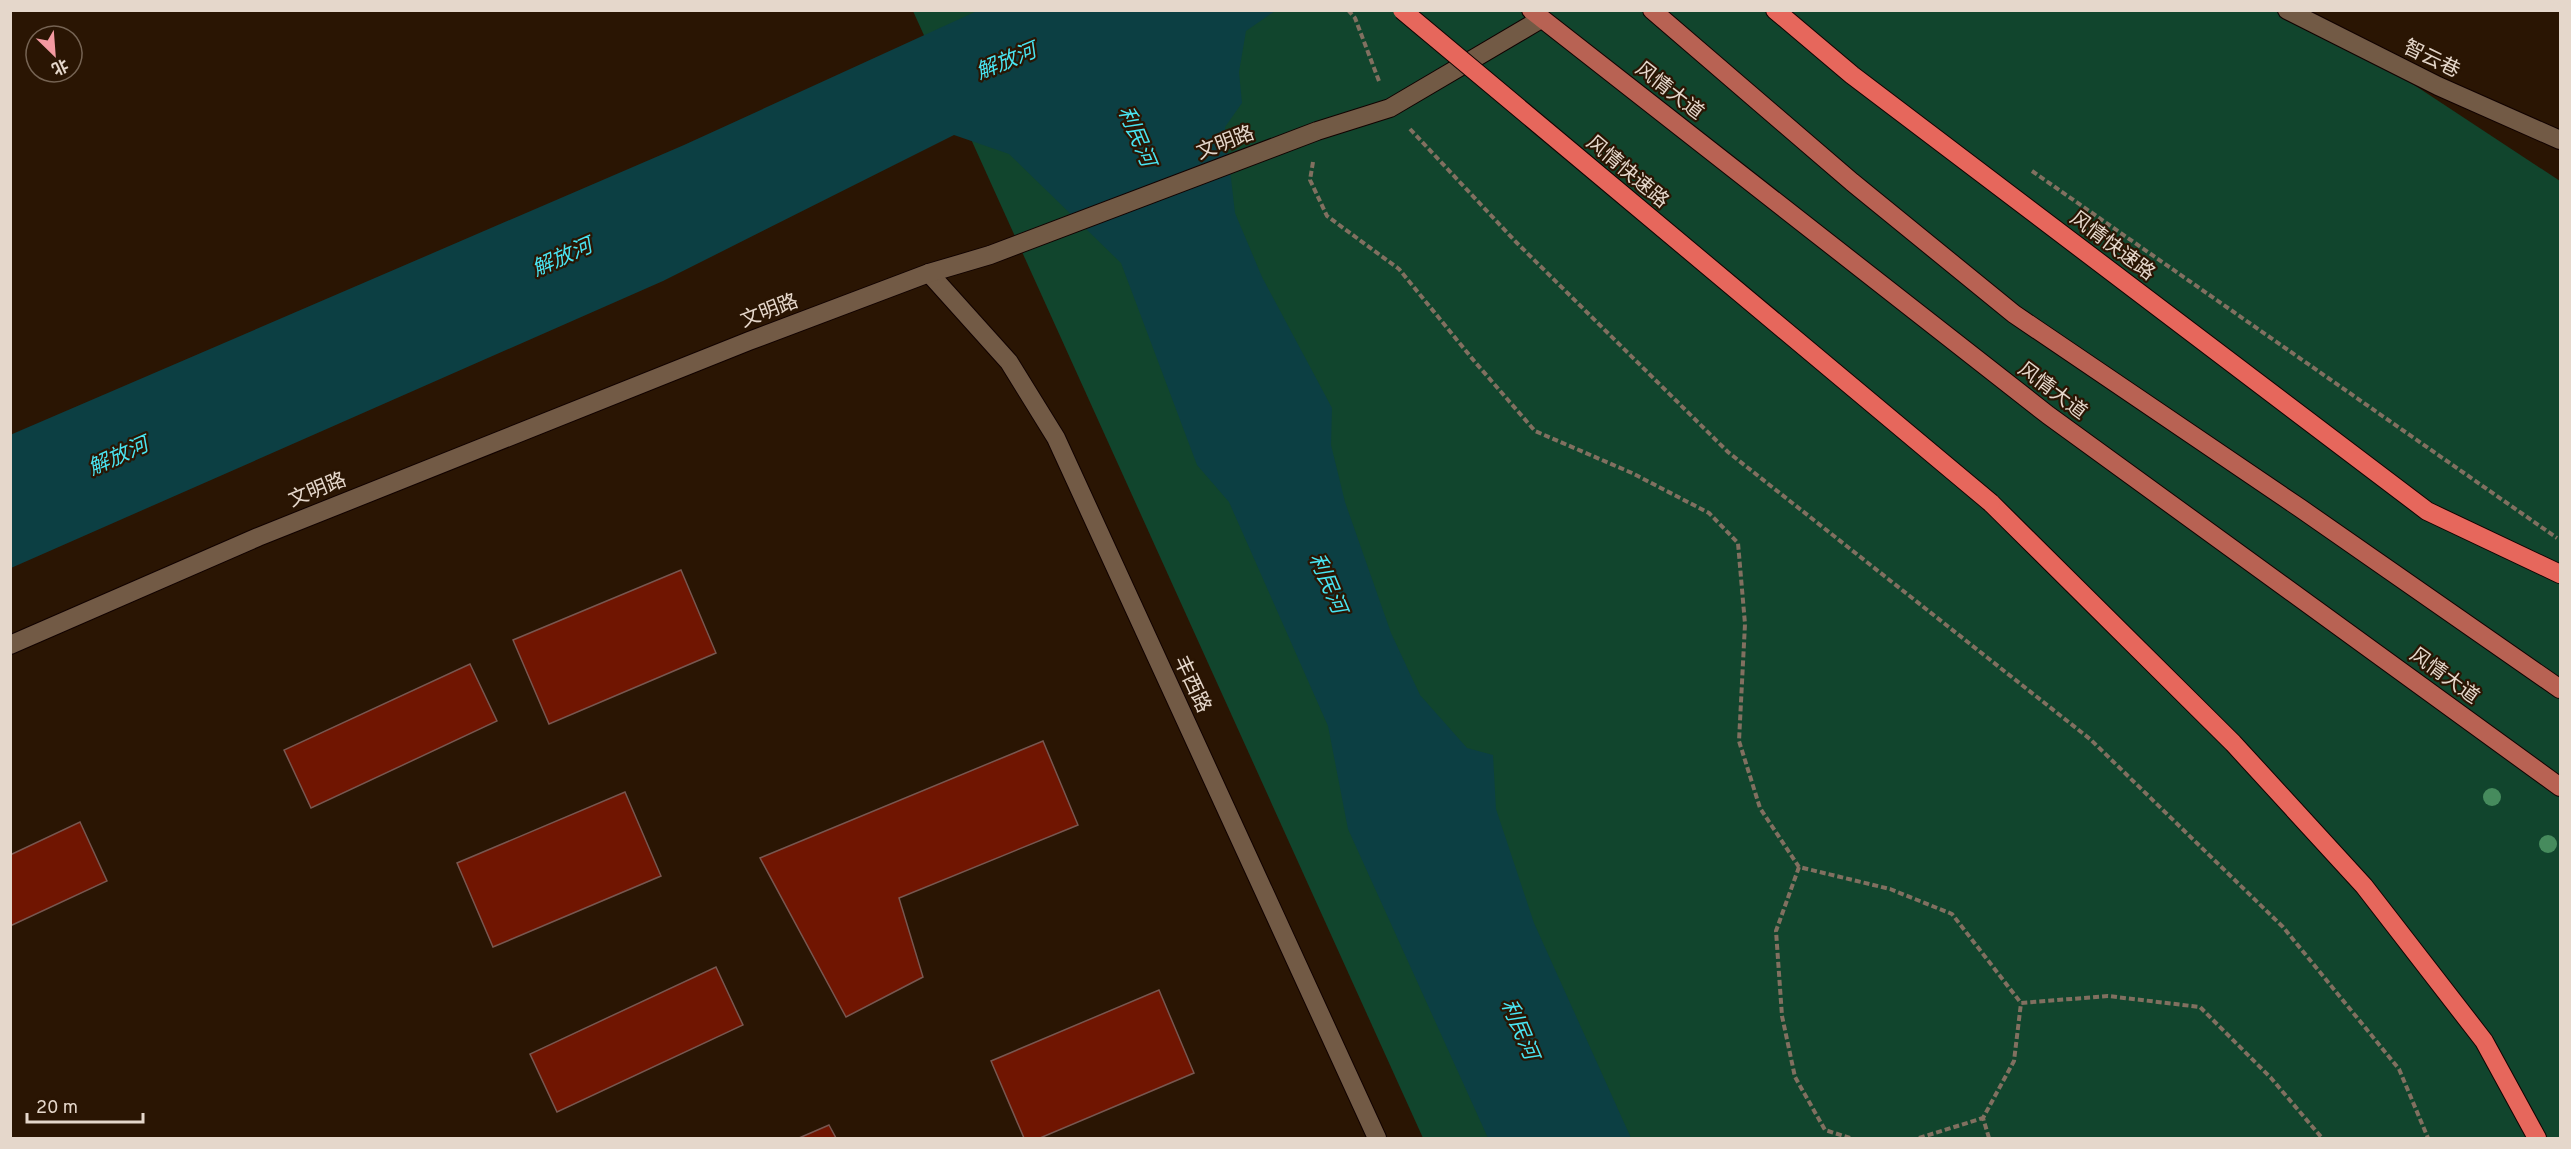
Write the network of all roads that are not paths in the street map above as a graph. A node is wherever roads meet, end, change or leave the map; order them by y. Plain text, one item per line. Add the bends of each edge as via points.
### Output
1 (1401, 10) edge
2 (1652, 10) edge
3 (1775, 10) edge
4 (2287, 10) edge
5 (1536, 15) edge
6 (2560, 140) edge
7 (928, 273) junction
8 (2560, 574) edge
9 (10, 645) edge
10 (2560, 689) edge
11 (2560, 787) edge
12 (1377, 1138) edge
13 (2537, 1138) edge

1 - 13 highway, 风情快速路, bridge via 1991,503 2233,742 2364,886 2484,1041
2 - 10 main road, 风情大道 via 1852,182 2014,314
3 - 8 highway, 风情快速路 via 1852,75 2427,511
4 - 6 street, 智云巷 via 2438,86
5 - 7 street, 文明路 via 1390,108 990,255
5 - 11 main road, 风情大道 via 2048,415
7 - 9 street, 文明路 via 280,528
7 - 12 street, 丰西路 via 1009,362 1056,438

